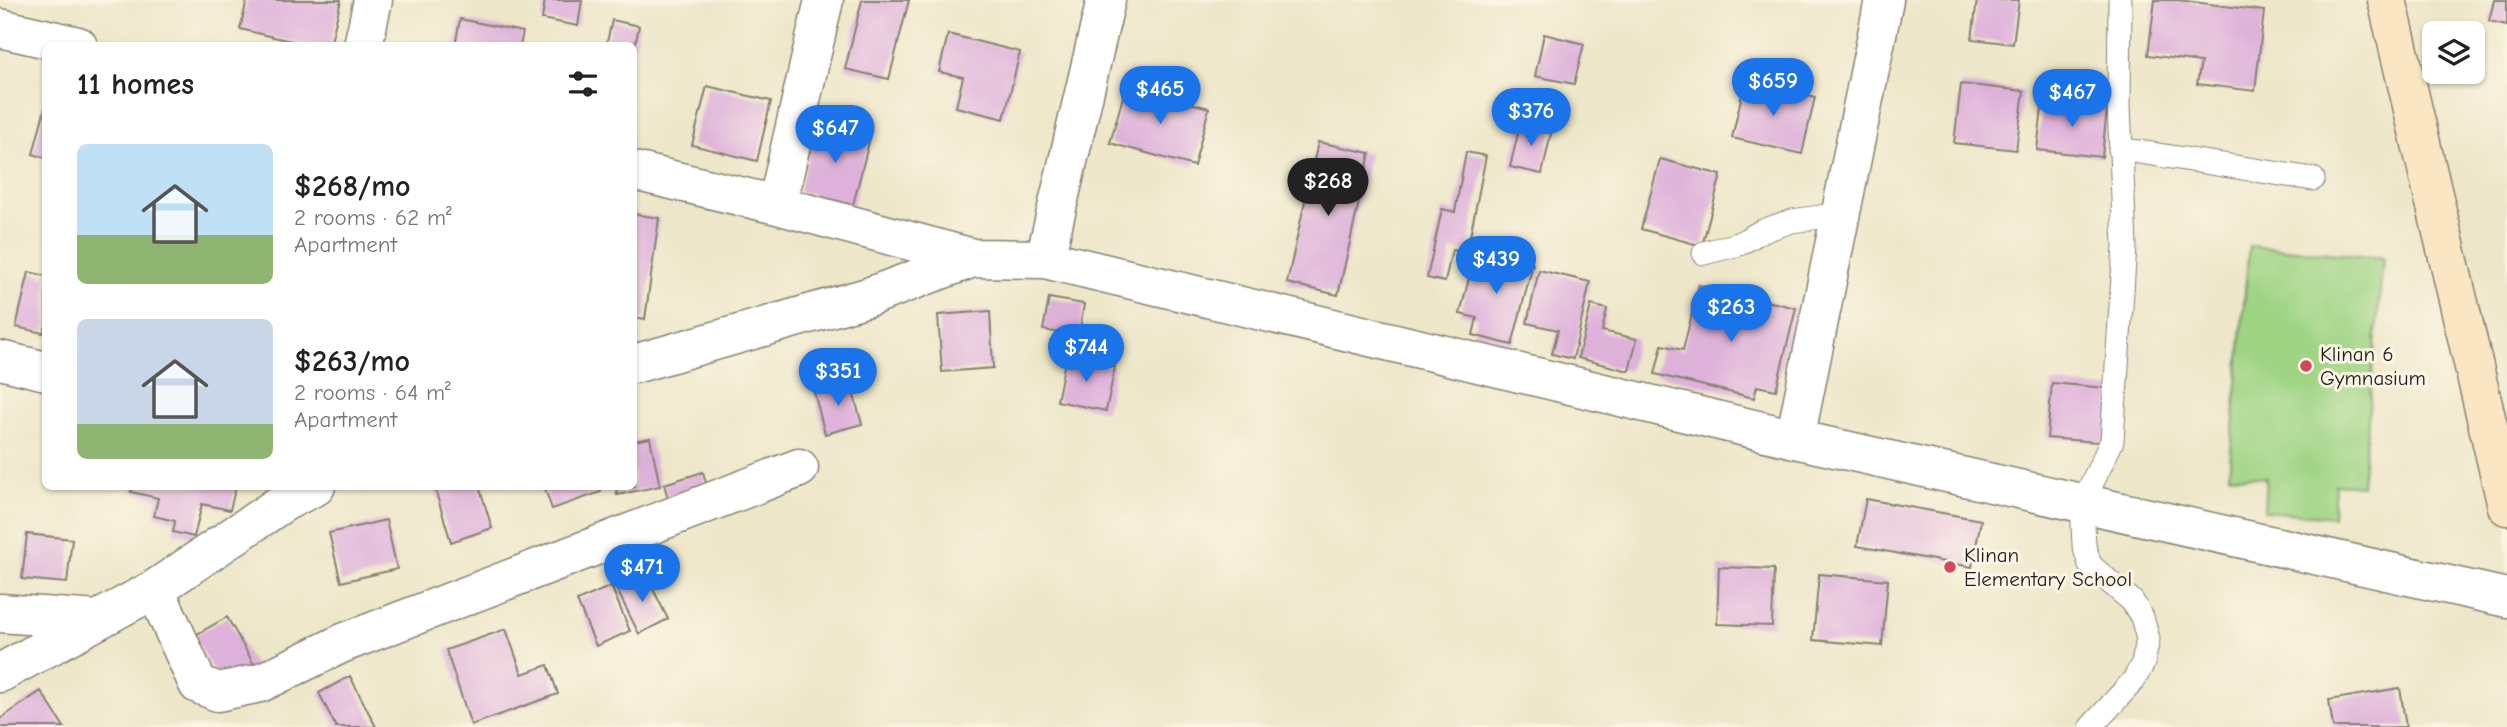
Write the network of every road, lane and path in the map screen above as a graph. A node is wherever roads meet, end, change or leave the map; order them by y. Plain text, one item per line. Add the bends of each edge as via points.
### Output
1 (373, 0) edge
2 (824, 0) edge
3 (1106, 0) edge
4 (1884, 0) edge
5 (2120, 0) edge
6 (2387, 0) edge
7 (0, 28) edge
8 (61, 42) edge
9 (364, 42) edge
10 (2120, 149) junction
11 (637, 172) edge
12 (2313, 179) dead end
13 (777, 205) junction
14 (1840, 214) junction
15 (1704, 253) dead end
16 (973, 258) junction
17 (1045, 259) junction
18 (0, 360) edge
19 (637, 363) edge
20 (42, 370) edge
21 (1795, 439) junction
22 (799, 468) dead end
23 (295, 492) edge
24 (2082, 504) junction
25 (2507, 506) edge
26 (155, 589) junction
27 (2507, 598) edge
28 (0, 613) edge
29 (98, 620) junction
30 (0, 673) edge
31 (2091, 727) edge

1 - 9 street
2 - 13 street
3 - 17 street
4 - 14 street
5 - 10 lane
6 - 25 street
7 - 8 street
10 - 12 lane
10 - 24 lane via 2125,246 2112,441
11 - 13 street
13 - 16 street
14 - 15 lane via 1792,221 1739,244
14 - 21 street
16 - 17 street
16 - 19 street via 868,297
17 - 21 street
18 - 20 street
21 - 24 street
22 - 26 street via 343,643 260,683 234,690 218,692 198,684
23 - 26 street
24 - 27 street
24 - 31 lane via 2090,565 2132,601 2148,639 2134,680
26 - 29 street
28 - 29 street
29 - 30 street

